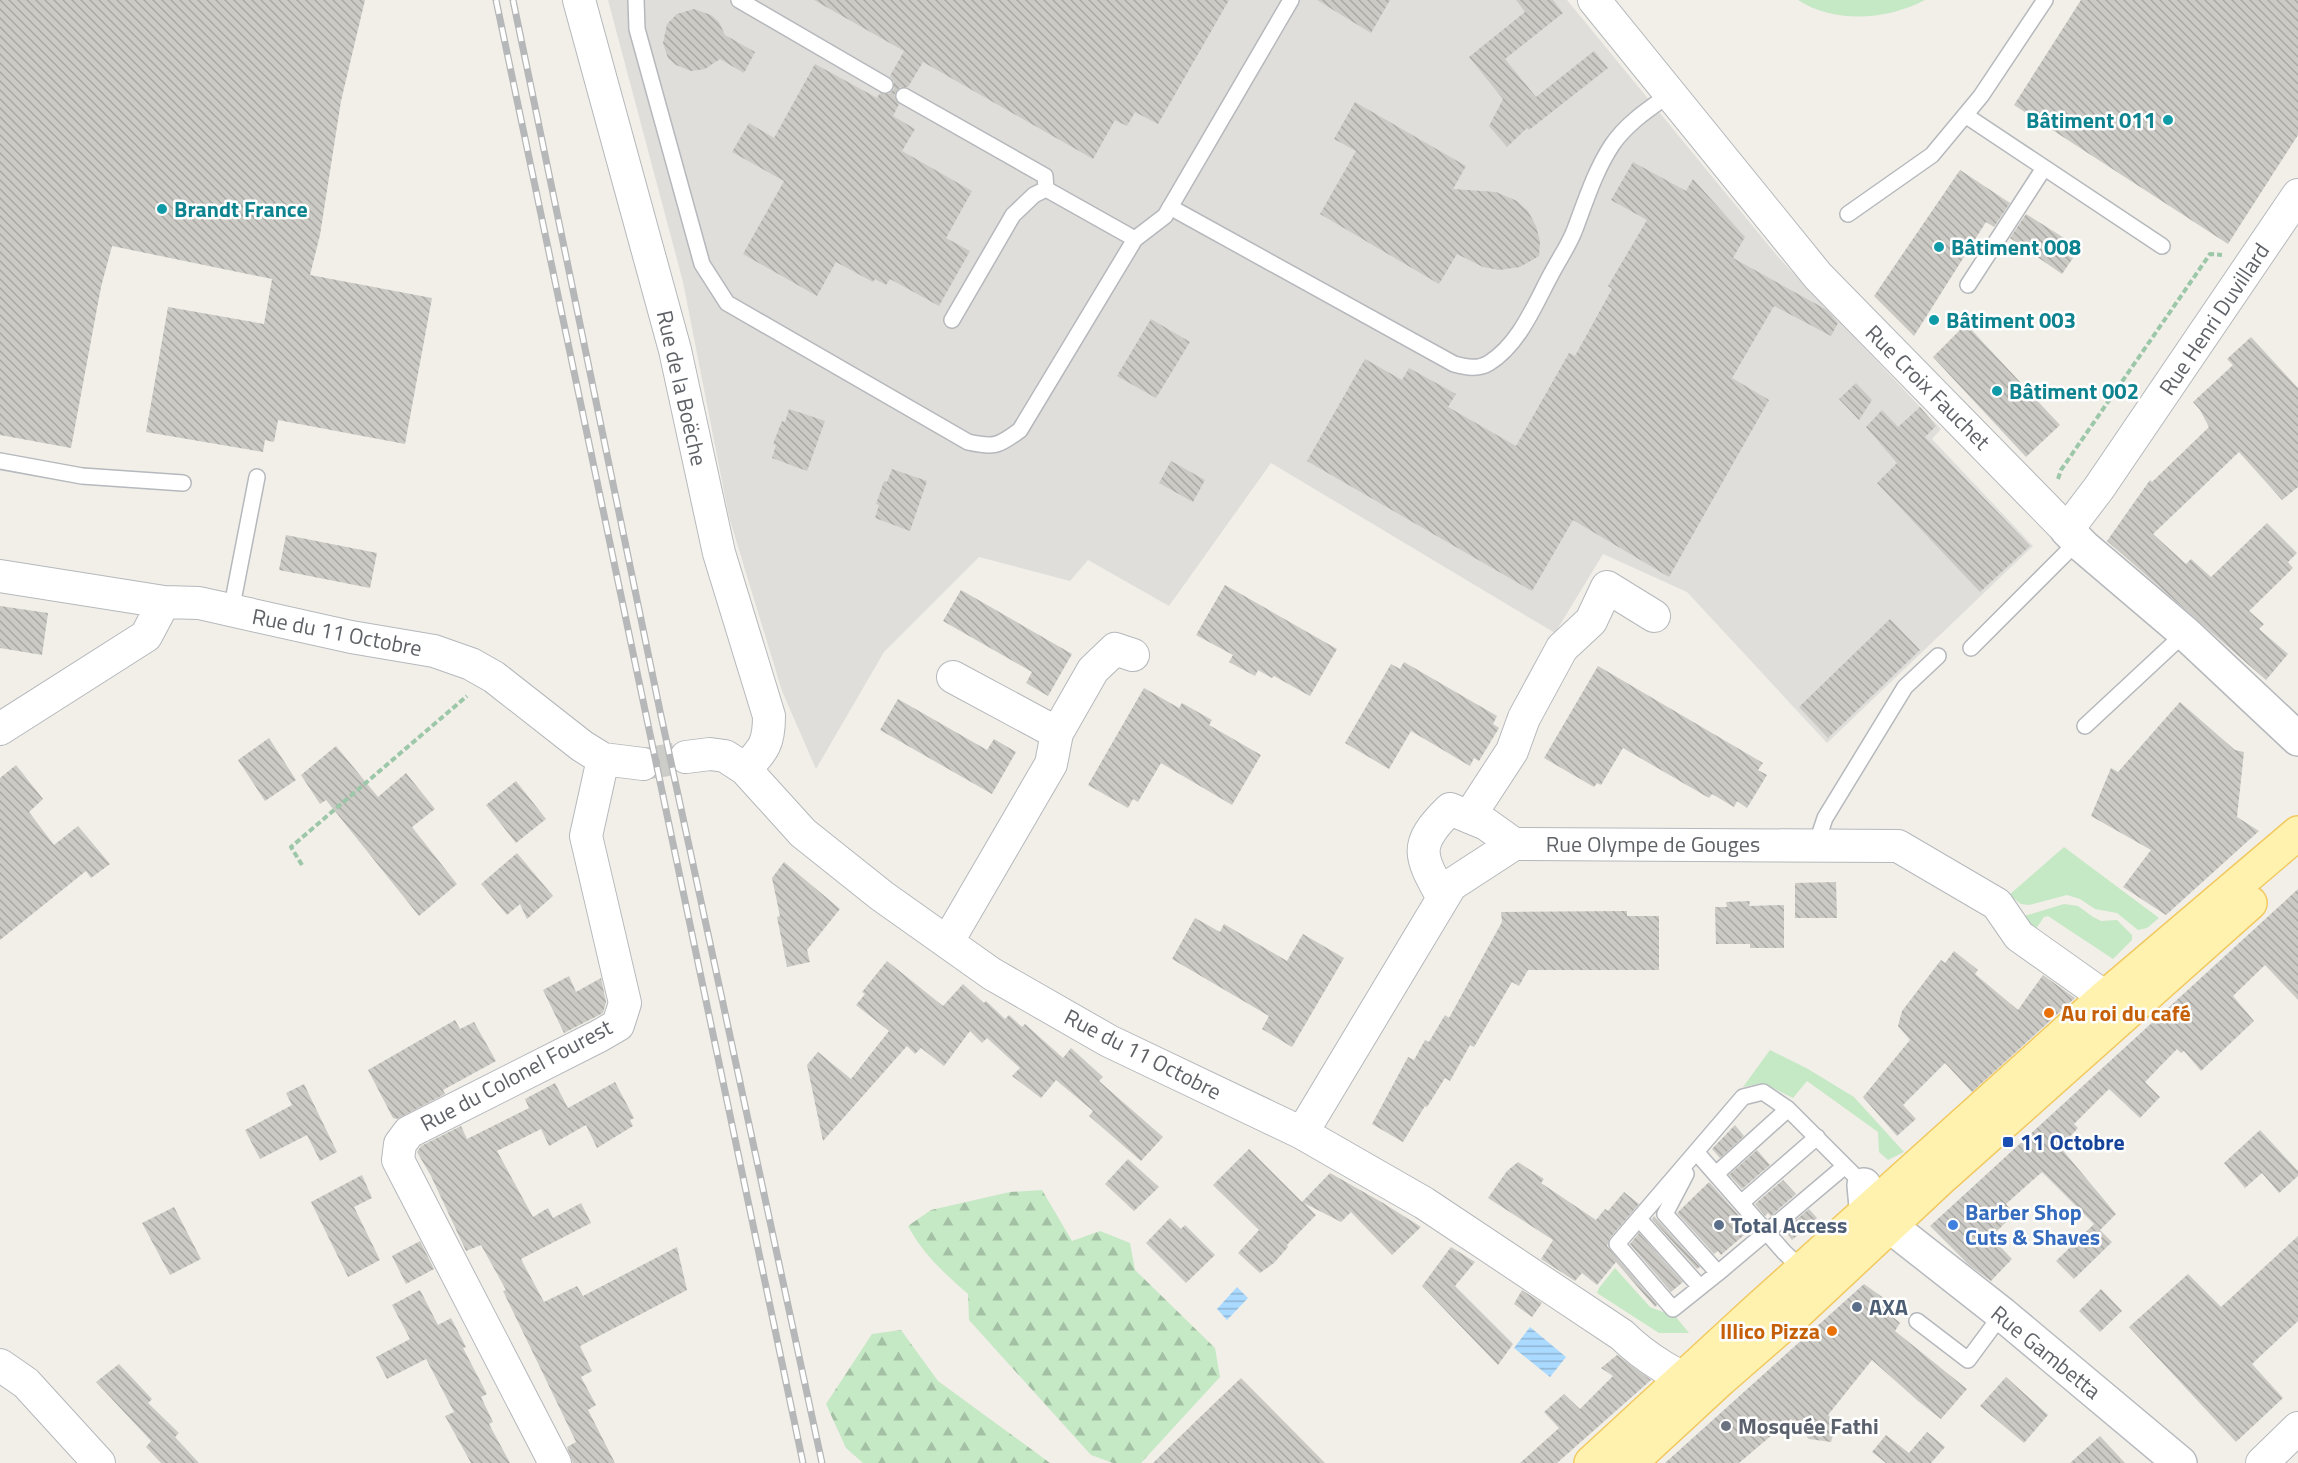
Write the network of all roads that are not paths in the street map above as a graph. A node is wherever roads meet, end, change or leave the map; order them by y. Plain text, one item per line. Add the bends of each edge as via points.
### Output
1 (579, 0) edge
2 (636, 0) edge
3 (739, 0) edge
4 (1291, 0) edge
5 (1594, 0) edge
6 (2045, 0) edge
7 (885, 85) dead end
8 (1670, 93) junction
9 (903, 96) dead end
10 (1965, 116) junction
11 (2044, 168) junction
12 (1046, 189) junction
13 (2298, 195) edge
14 (1170, 207) junction
15 (1848, 214) dead end
16 (1134, 239) junction
17 (2162, 246) dead end
18 (1968, 285) dead end
19 (952, 320) dead end
20 (0, 461) edge
21 (257, 477) dead end
22 (183, 483) dead end
23 (2072, 535) junction
24 (0, 576) edge
25 (164, 602) junction
26 (231, 610) junction
27 (1654, 616) dead end
28 (2185, 633) junction
29 (1971, 648) dead end
30 (1133, 655) dead end
31 (1938, 656) dead end
32 (953, 677) dead end
33 (2085, 726) dead end
34 (0, 729) edge
35 (1057, 733) junction
36 (2298, 739) edge
37 (686, 757) tunnel mouth
38 (603, 759) junction
39 (643, 764) tunnel mouth
40 (746, 769) junction
41 (1469, 817) junction
42 (2298, 833) edge
43 (1514, 844) junction
44 (1816, 845) junction
45 (2298, 859) edge
46 (1443, 898) junction
47 (948, 941) junction
48 (2105, 997) junction
49 (1788, 1109) junction
50 (1302, 1133) junction
51 (1817, 1137) junction
52 (1696, 1153) junction
53 (1716, 1174) junction
54 (1741, 1203) junction
55 (1888, 1203) junction
56 (1639, 1219) junction
57 (1767, 1232) junction
58 (1718, 1274) junction
59 (1819, 1274) junction
60 (1700, 1287) junction
61 (2002, 1314) junction
62 (1917, 1321) dead end
63 (0, 1365) edge
64 (1680, 1380) junction
65 (2298, 1428) edge
66 (99, 1463) edge
67 (555, 1463) edge
68 (1591, 1463) edge
69 (1614, 1463) edge
70 (1630, 1463) edge
71 (2180, 1463) edge
72 (2262, 1463) edge

1 - 40 street, Rue de la Boëche via 675,350 719,554 770,716 764,750
2 - 16 lane via 637,29 702,264 728,303 968,442 985,446 1003,443 1020,430
3 - 7 lane
4 - 14 lane
5 - 8 street, Rue Croix Fauchet
6 - 10 lane
8 - 14 lane via 1630,124 1612,146 1588,190 1575,231 1528,316 1502,352 1488,364 1474,368 1454,364
8 - 23 street, Rue Croix Fauchet via 1818,276
9 - 12 lane via 1045,176
10 - 11 lane
10 - 15 lane via 1932,155
11 - 17 lane
11 - 18 lane
12 - 16 lane
12 - 19 lane via 1013,215
13 - 23 street, Rue Henri Duvillard via 2099,488
14 - 16 lane via 1165,216
20 - 22 lane via 82,476
21 - 26 lane
23 - 28 main road, Rue Croix Fauchet
23 - 29 lane
24 - 25 street, Rue du 11 Octobre
25 - 26 street, Rue du 11 Octobre via 199,603
25 - 34 street via 146,636
26 - 38 street, Rue du 11 Octobre via 434,651 471,664
27 - 41 street via 1607,587 1591,621 1562,648 1524,718 1512,751
28 - 33 lane
28 - 36 main road, Rue Croix Fauchet
30 - 35 street via 1115,649 1093,670
31 - 44 lane via 1905,687 1825,818
32 - 35 street
35 - 47 street via 1051,765
37 - 40 street, Rue du 11 Octobre via 725,756
38 - 39 street, Rue du 11 Octobre
38 - 67 street, Rue du Colonel Fourest via 586,836 625,1004 618,1025 409,1132 400,1144 398,1160
40 - 47 street, Rue du 11 Octobre via 803,833 882,896
41 - 43 street
41 - 46 street via 1450,809 1431,828 1422,852
42 - 48 main road
43 - 44 street, Rue Olympe de Gouges
43 - 46 street, Rue Olympe de Gouges via 1451,885
44 - 48 street, Rue Olympe de Gouges via 1898,846 1997,904 2019,936
45 - 55 main road
46 - 50 street, Rue Olympe de Gouges
47 - 50 street, Rue du 11 Octobre via 992,974 1109,1041
48 - 55 main road
48 - 55 main road via 2078,1036 1894,1202
49 - 51 lane
49 - 52 lane via 1763,1092 1743,1097
49 - 53 lane
50 - 64 street, Rue du 11 Octobre via 1424,1203 1622,1335
51 - 54 lane
51 - 55 lane
52 - 53 lane
52 - 56 lane
52 - 58 lane via 1665,1214
53 - 54 lane
54 - 57 lane
55 - 57 lane
55 - 59 main road
55 - 61 main road, Rue Gambetta
56 - 60 lane
56 - 60 lane via 1617,1244 1673,1309
57 - 58 lane
57 - 59 lane
58 - 60 lane
59 - 64 main road via 1756,1311
59 - 64 main road via 1799,1311
61 - 62 lane via 1968,1360
61 - 71 main road, Rue Gambetta
63 - 66 street via 26,1383
64 - 68 main road
64 - 69 street
64 - 70 main road
65 - 72 street

